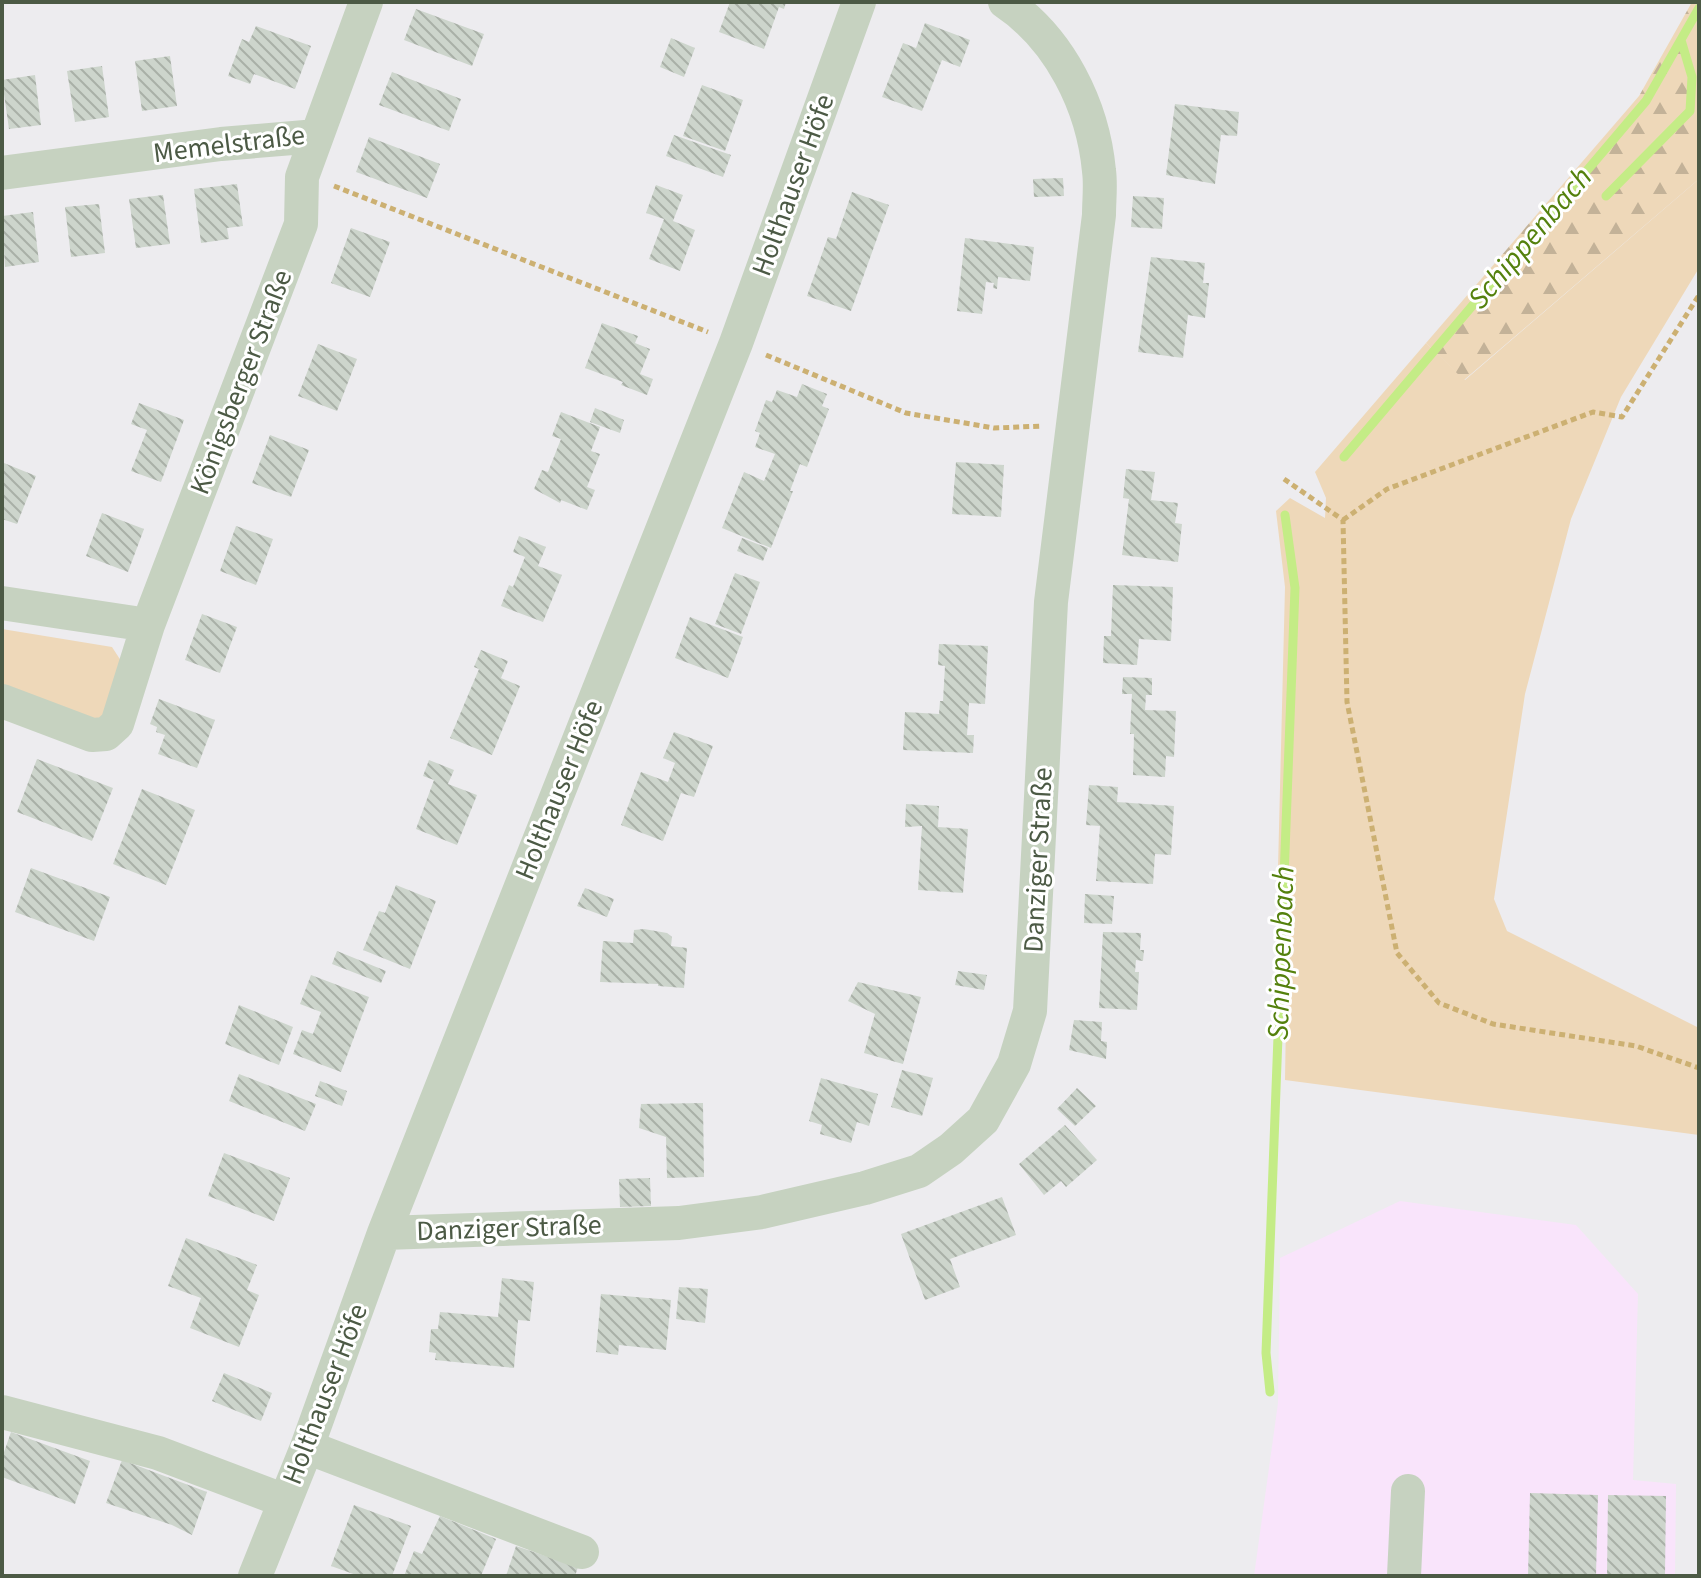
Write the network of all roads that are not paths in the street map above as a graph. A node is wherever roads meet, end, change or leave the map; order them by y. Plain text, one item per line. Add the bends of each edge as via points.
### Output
1 (366, 2) edge
2 (859, 2) edge
3 (1005, 2) edge
4 (317, 136) junction
5 (2, 173) edge
6 (2, 603) edge
7 (148, 625) junction
8 (2, 701) edge
9 (384, 1233) junction
10 (2, 1412) edge
11 (307, 1447) junction
12 (1408, 1491) dead end
13 (285, 1501) junction
14 (582, 1552) dead end
15 (255, 1576) edge
16 (1404, 1576) edge

1 - 4 street, Memelstraße
2 - 9 street, Holthauser Höfe via 736,343
3 - 9 street, Danziger Straße via 1053,49 1077,87 1093,131 1100,173 1051,602 1030,1011 1014,1064 983,1120 951,1149 919,1171 865,1188 762,1212 679,1223
4 - 5 street, Memelstraße
4 - 7 street, Königsberger Straße via 302,177 301,224
6 - 7 street
7 - 8 street, Königsberger Straße via 117,724 106,734 92,735
9 - 11 street, Holthauser Höfe
10 - 13 street via 158,1453
11 - 13 street, Holthauser Höfe
11 - 14 street
12 - 16 street
13 - 15 street, Holthauser Höfe

